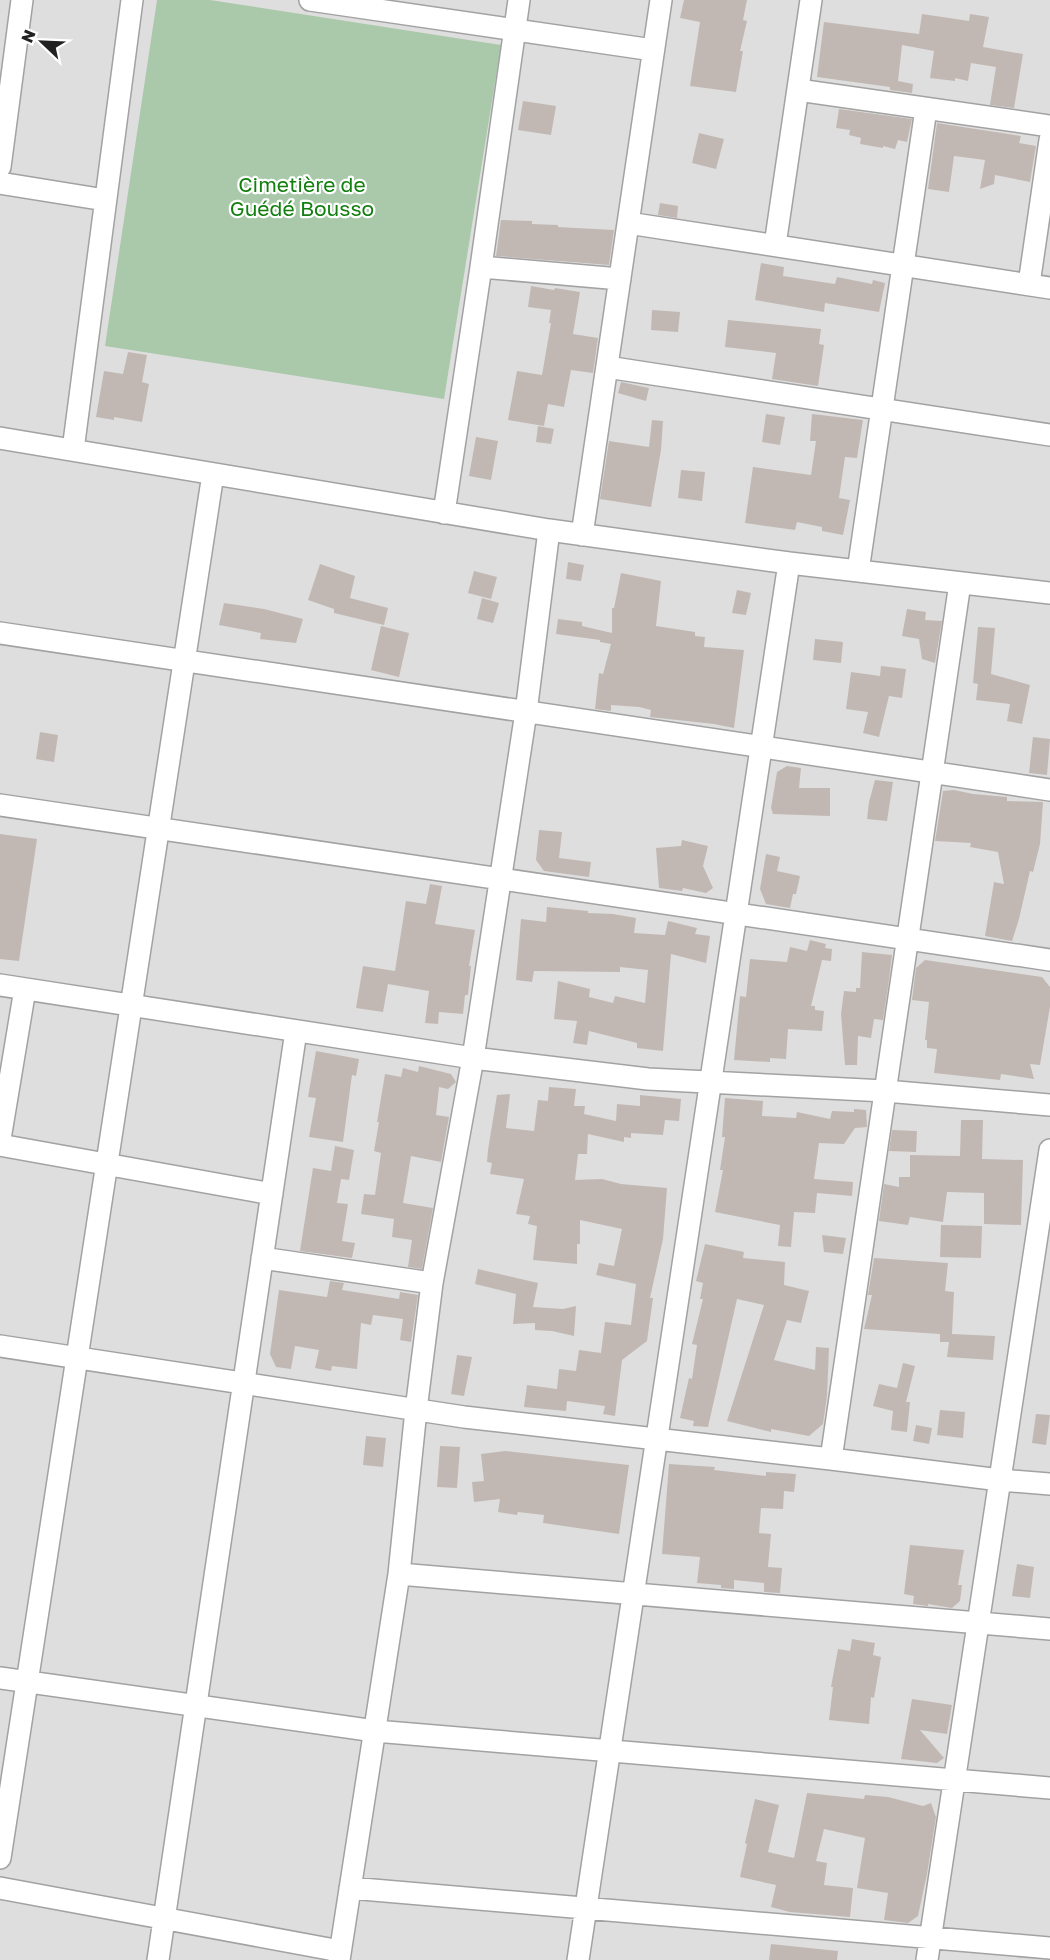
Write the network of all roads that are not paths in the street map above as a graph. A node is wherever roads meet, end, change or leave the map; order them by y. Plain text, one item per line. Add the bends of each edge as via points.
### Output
1 (22, 0) edge
2 (132, 0) edge
3 (310, 0) edge
4 (519, 0) edge
5 (661, 0) edge
6 (811, 0) edge
7 (514, 29) junction
8 (653, 50) junction
9 (798, 90) junction
10 (4, 108) edge
11 (926, 109) junction
12 (1050, 126) edge
13 (1050, 140) edge
14 (0, 167) edge
15 (0, 183) edge
16 (105, 200) junction
17 (628, 223) junction
18 (775, 245) junction
19 (903, 266) junction
20 (481, 267) junction
21 (620, 279) junction
22 (1029, 284) junction
23 (1050, 288) edge
24 (607, 366) junction
25 (881, 409) junction
26 (1050, 435) edge
27 (0, 438) edge
28 (73, 450) junction
29 (213, 474) junction
30 (444, 513) junction
31 (549, 530) junction
32 (582, 535) junction
33 (789, 563) junction
34 (858, 571) junction
35 (960, 583) junction
36 (1050, 593) edge
37 (0, 633) edge
38 (184, 661) junction
39 (526, 712) junction
40 (761, 747) junction
41 (932, 773) junction
42 (1050, 790) edge
43 (0, 805) edge
44 (159, 828) junction
45 (501, 879) junction
46 (736, 914) junction
47 (907, 939) junction
48 (1050, 960) edge
49 (0, 985) edge
50 (25, 989) junction
51 (131, 1005) junction
52 (296, 1031) junction
53 (473, 1058) junction
54 (711, 1082) junction
55 (885, 1091) junction
56 (1050, 1105) edge
57 (0, 1139) edge
58 (0, 1145) edge
59 (1050, 1150) edge
60 (106, 1164) junction
61 (272, 1194) junction
62 (262, 1258) junction
63 (432, 1283) junction
64 (0, 1346) edge
65 (77, 1358) junction
66 (244, 1384) junction
67 (416, 1410) junction
68 (656, 1440) junction
69 (831, 1459) junction
70 (1000, 1480) junction
71 (1050, 1484) edge
72 (399, 1574) junction
73 (633, 1594) junction
74 (977, 1623) junction
75 (1050, 1629) edge
76 (0, 1678) edge
77 (27, 1682) junction
78 (196, 1706) junction
79 (375, 1731) junction
80 (609, 1750) junction
81 (954, 1779) junction
82 (1050, 1788) edge
83 (0, 1858) edge
84 (0, 1888) edge
85 (350, 1888) junction
86 (585, 1908) junction
87 (164, 1920) junction
88 (930, 1938) junction
89 (1050, 1948) edge
90 (339, 1956) edge
91 (158, 1960) edge
92 (578, 1960) edge
93 (927, 1960) edge

1 - 10 street
2 - 16 street
3 - 7 street
4 - 7 street
5 - 8 street
6 - 9 street
7 - 8 street
7 - 20 street
8 - 17 street
9 - 11 street
9 - 18 street
10 - 14 street
11 - 12 street
11 - 19 street
13 - 22 street
15 - 16 street
16 - 28 street
17 - 18 street
17 - 21 street
18 - 19 street
19 - 22 street
19 - 25 street
20 - 21 street
20 - 30 street
21 - 24 street
22 - 23 street
24 - 25 street
24 - 32 street
25 - 26 street
25 - 34 street
27 - 28 street
28 - 29 street
29 - 30 street
29 - 38 street
30 - 31 street
31 - 32 street
31 - 39 street
32 - 33 street
33 - 34 street
33 - 40 street
34 - 35 street
35 - 36 street
35 - 41 street
37 - 38 street
38 - 39 street
38 - 44 street
39 - 40 street
39 - 45 street
40 - 41 street
40 - 46 street
41 - 42 street
41 - 47 street
43 - 44 street
44 - 45 street
44 - 51 street
45 - 46 street
45 - 53 street
46 - 47 street
46 - 54 street
47 - 48 street
47 - 55 street
49 - 50 street
50 - 51 street
50 - 57 street
51 - 52 street
51 - 60 street
52 - 53 street
52 - 61 street
53 - 54 street via 648,1079
53 - 63 street
54 - 55 street
54 - 68 street
55 - 56 street
55 - 69 street
58 - 60 street
59 - 70 street
60 - 61 street
60 - 65 street
61 - 62 street
62 - 63 street
62 - 66 street
63 - 67 street
64 - 65 street
65 - 66 street
65 - 77 street
66 - 67 street
66 - 78 street
67 - 68 street
67 - 72 street
68 - 69 street
68 - 73 street
69 - 70 street
70 - 71 street
70 - 74 street
72 - 73 street
72 - 79 street
73 - 74 street
73 - 80 street
74 - 75 street
74 - 81 street
76 - 77 street
77 - 78 street
77 - 83 street
78 - 79 street
78 - 87 street
79 - 80 street
79 - 85 street
80 - 81 street
80 - 86 street
81 - 82 street
81 - 88 street
84 - 87 street
85 - 86 street
85 - 90 street
86 - 88 street
86 - 92 street
87 - 90 street
87 - 91 street
88 - 89 street
88 - 93 street

